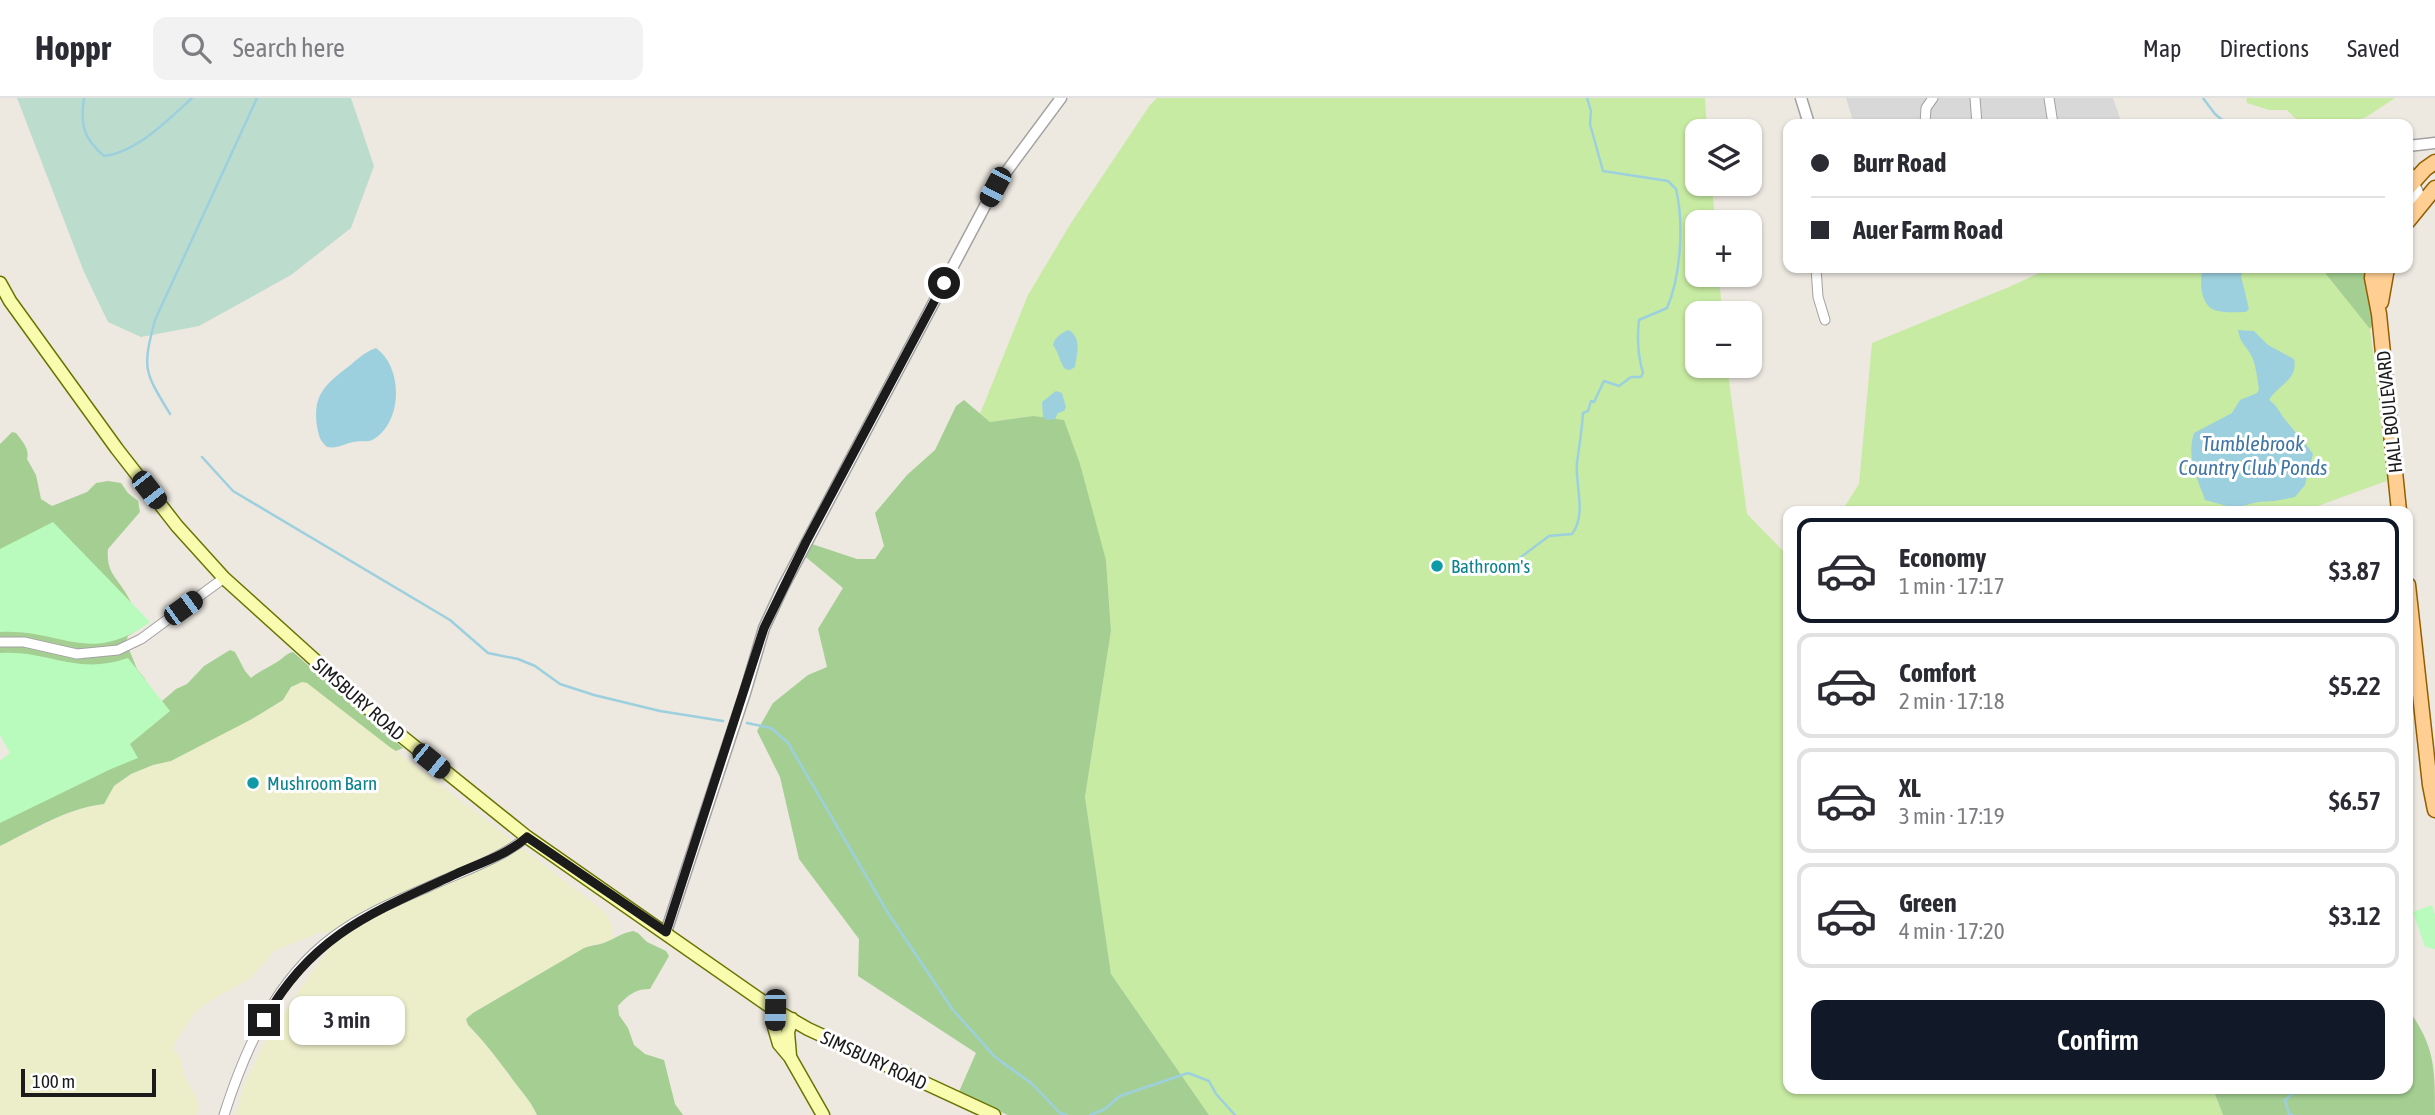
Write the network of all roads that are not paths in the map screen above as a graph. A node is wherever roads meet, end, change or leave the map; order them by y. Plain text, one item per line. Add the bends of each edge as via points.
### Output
1 (1061, 98) edge
2 (1801, 98) edge
3 (1933, 98) edge
4 (1975, 98) edge
5 (2049, 98) edge
6 (1807, 119) edge
7 (1925, 119) edge
8 (1977, 119) edge
9 (2052, 119) edge
10 (2435, 143) edge
11 (2413, 145) edge
12 (2435, 162) edge
13 (2413, 178) edge
14 (2435, 188) edge
15 (2415, 201) edge
16 (1816, 273) edge
17 (2373, 273) edge
18 (2386, 273) edge
19 (0, 283) edge
20 (5, 304) edge
21 (2379, 314) junction
22 (1825, 320) dead end
23 (2398, 506) edge
24 (224, 578) junction
25 (2413, 630) edge
26 (0, 642) edge
27 (2435, 810) edge
28 (527, 837) junction
29 (666, 932) junction
30 (775, 1010) junction
31 (792, 1019) junction
32 (790, 1057) junction
33 (224, 1115) edge
34 (823, 1115) edge
35 (994, 1115) edge

1 - 29 street via 995,187 783,587 764,628
2 - 6 street
3 - 7 street
4 - 8 street
5 - 9 street
10 - 11 street
12 - 13 main road
14 - 15 main road
16 - 22 street
17 - 21 main road, HALL BOULEVARD
18 - 21 main road, HALL BOULEVARD
19 - 20 main road, SIMSBURY ROAD
20 - 24 main road, SIMSBURY ROAD via 177,526
21 - 23 main road, HALL BOULEVARD
24 - 26 street via 142,639 118,650 77,653
24 - 28 main road, SIMSBURY ROAD via 379,718
25 - 27 main road
28 - 29 main road, SIMSBURY ROAD
28 - 33 street via 507,852 387,906 314,953 279,993 238,1075
29 - 30 main road, SIMSBURY ROAD
30 - 31 main road, SIMSBURY ROAD
30 - 32 main road via 779,1044
31 - 32 main road
31 - 35 main road, SIMSBURY ROAD
32 - 34 main road

